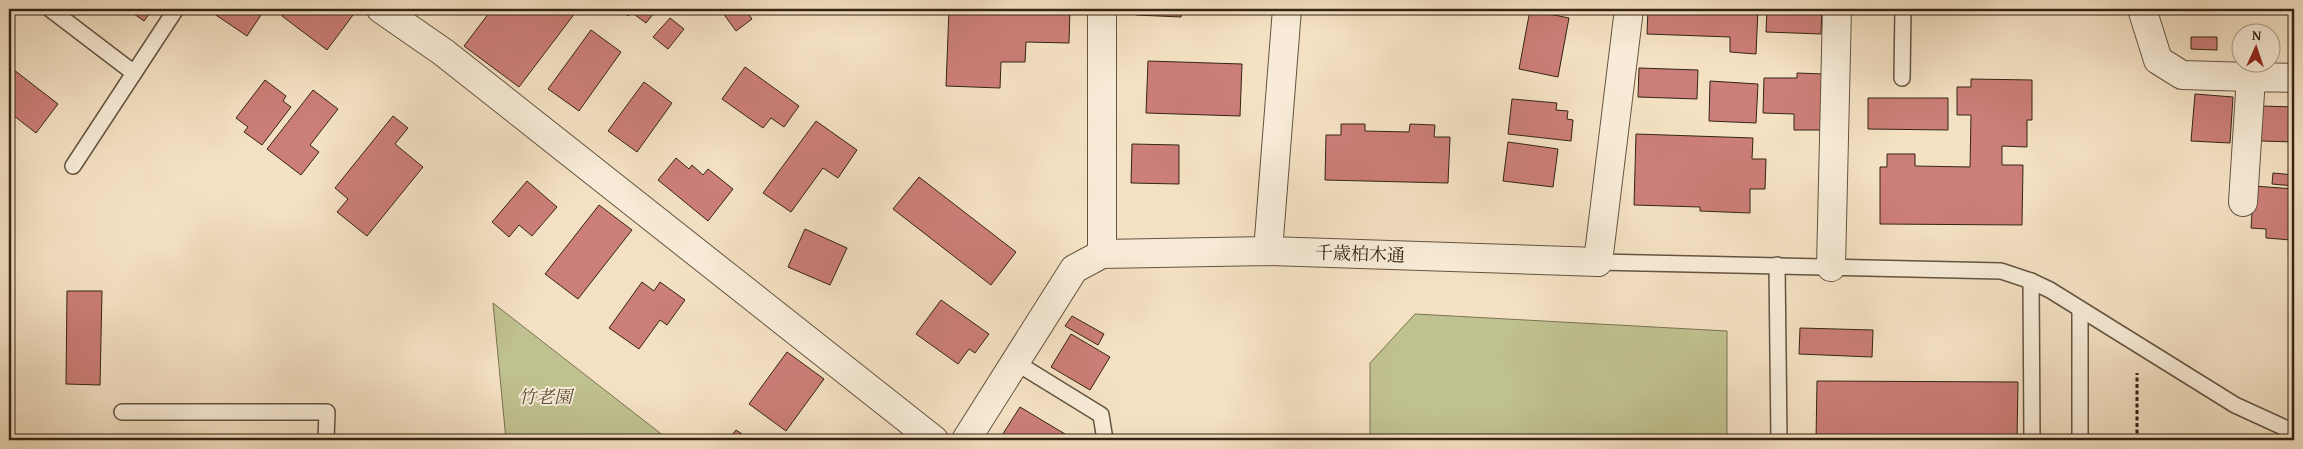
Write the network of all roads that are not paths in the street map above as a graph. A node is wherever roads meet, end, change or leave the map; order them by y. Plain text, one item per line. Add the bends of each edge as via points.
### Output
1 (50, 9) edge
2 (176, 9) edge
3 (381, 9) edge
4 (1102, 9) edge
5 (1287, 9) edge
6 (1629, 9) edge
7 (1837, 9) edge
8 (1903, 9) edge
9 (2142, 9) edge
10 (134, 72) junction
11 (1902, 78) dead end
12 (2251, 78) junction
13 (2294, 78) edge
14 (73, 166) dead end
15 (2243, 202) dead end
16 (1268, 251) junction
17 (1102, 254) junction
18 (1598, 262) junction
19 (1777, 265) junction
20 (1831, 267) junction
21 (2031, 281) junction
22 (2080, 309) junction
23 (1015, 362) junction
24 (122, 412) dead end
25 (2294, 432) edge
26 (326, 440) edge
27 (934, 440) edge
28 (966, 440) edge
29 (1105, 440) edge
30 (1779, 440) edge
31 (2032, 440) edge
32 (2080, 440) edge

1 - 10 lane
2 - 10 lane
3 - 27 street via 443,52
4 - 17 street
5 - 16 street
6 - 18 street
7 - 20 street
8 - 11 lane
9 - 12 street via 2158,60 2182,75
10 - 14 lane
12 - 13 street
12 - 15 street
16 - 17 street, 千歳柏木通
16 - 18 street, 千歳柏木通
17 - 23 street, 千歳柏木通 via 1074,269
18 - 19 lane
19 - 20 lane
19 - 30 lane
20 - 21 lane via 2002,271
21 - 22 lane
21 - 31 lane
22 - 25 lane via 2235,405
22 - 32 lane
23 - 28 street, 千歳柏木通
23 - 29 lane via 1101,415
24 - 26 lane via 327,412

